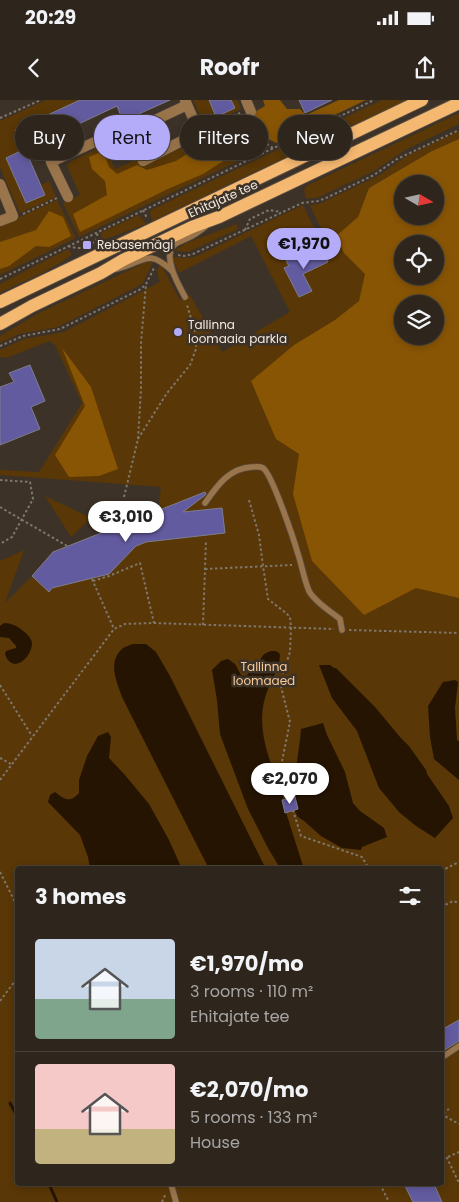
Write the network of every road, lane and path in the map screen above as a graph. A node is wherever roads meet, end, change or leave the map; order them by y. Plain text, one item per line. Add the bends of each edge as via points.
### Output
1 (41, 100) edge
2 (246, 100) edge
3 (374, 100) edge
4 (422, 100) edge
5 (186, 102) edge
6 (459, 103) edge
7 (251, 112) junction
8 (192, 115) edge
9 (234, 115) edge
10 (250, 115) edge
11 (0, 118) edge
12 (459, 130) edge
13 (180, 142) edge
14 (268, 145) edge
15 (273, 148) junction
16 (268, 150) edge
17 (249, 160) edge
18 (143, 161) dead end
19 (0, 184) edge
20 (64, 198) joint
21 (143, 210) junction
22 (282, 212) junction
23 (13, 216) junction
24 (219, 217) junction
25 (0, 221) edge
26 (149, 223) dead end
27 (245, 230) junction
28 (98, 231) junction
29 (67, 246) junction
30 (174, 254) dead end
31 (157, 262) dead end
32 (173, 272) junction
33 (101, 273) junction
34 (0, 279) edge
35 (146, 284) junction
36 (185, 298) joint
37 (0, 302) edge
38 (0, 324) edge
39 (0, 346) edge
40 (138, 439) junction
41 (0, 480) edge
42 (124, 497) dead end
43 (250, 500) dead end
44 (205, 503) dead end
45 (0, 507) edge
46 (22, 520) junction
47 (206, 540) dead end
48 (0, 544) edge
49 (67, 546) dead end
50 (301, 564) junction
51 (263, 566) junction
52 (205, 569) junction
53 (154, 623) junction
54 (203, 625) junction
55 (114, 628) junction
56 (291, 628) junction
57 (342, 630) junction
58 (459, 633) edge
59 (0, 685) edge
60 (32, 736) junction
61 (0, 758) edge
62 (11, 764) junction
63 (0, 780) edge
64 (289, 798) dead end
65 (293, 810) dead end
66 (459, 862) edge
67 (367, 866) edge
68 (444, 870) edge
69 (0, 872) edge
70 (15, 902) edge
71 (459, 903) edge
72 (444, 906) edge
73 (15, 981) edge
74 (0, 1001) edge
75 (459, 1046) edge
76 (444, 1056) edge
77 (449, 1109) dead end
78 (444, 1113) edge
79 (444, 1115) edge
80 (459, 1124) edge
81 (459, 1152) edge
82 (444, 1158) edge
83 (447, 1158) junction
84 (459, 1183) edge
85 (172, 1186) edge
86 (381, 1186) edge
87 (176, 1202) edge
88 (389, 1202) edge

1 - 11 path
2 - 7 street
3 - 15 path
4 - 37 main road, Ehitajate tee
5 - 8 street
5 - 20 street via 117,138 110,135 52,162
6 - 24 main road, Ehitajate tee
7 - 9 path
7 - 10 path
12 - 22 path via 396,159 374,175 326,198 302,203
13 - 18 street
14 - 15 path
15 - 16 path
17 - 21 path
19 - 23 street
20 - 23 path via 58,197
21 - 26 path
21 - 28 path
22 - 27 path
22 - 27 path via 269,210 250,219
23 - 25 street
24 - 32 lane via 175,244 170,259
24 - 33 main road, Ehitajate tee via 192,227
27 - 30 path via 193,254
28 - 29 path
28 - 29 path via 96,241 88,245 79,249
29 - 34 path
31 - 35 path
32 - 33 lane via 163,262 150,258
32 - 36 lane
33 - 38 main road, Ehitajate tee
35 - 39 path via 60,329 23,336
35 - 40 path
36 - 40 path via 196,335 196,349 190,365 167,393
40 - 42 path
41 - 46 path via 30,482 34,498
43 - 51 path
44 - 50 lane via 231,473 248,467 264,469 271,480
45 - 46 path
46 - 48 path via 12,537
46 - 49 path
47 - 52 path
50 - 51 path
50 - 57 lane via 310,592 340,619
51 - 52 path
51 - 56 path via 268,599 290,617
52 - 54 path
53 - 54 path
53 - 55 path via 125,624
53 - 55 path via 140,563 92,580
54 - 56 path
55 - 60 path
56 - 57 path
56 - 64 path via 290,652 280,682 290,722 280,771
57 - 58 path
59 - 60 path
60 - 62 path
61 - 62 path
62 - 63 path
65 - 67 path via 301,836 362,857
66 - 68 path
69 - 70 path
71 - 72 path via 453,901
73 - 74 path
75 - 76 lane
77 - 78 path
79 - 80 path
81 - 83 path
82 - 83 path
83 - 84 path
85 - 87 lane
86 - 88 path

